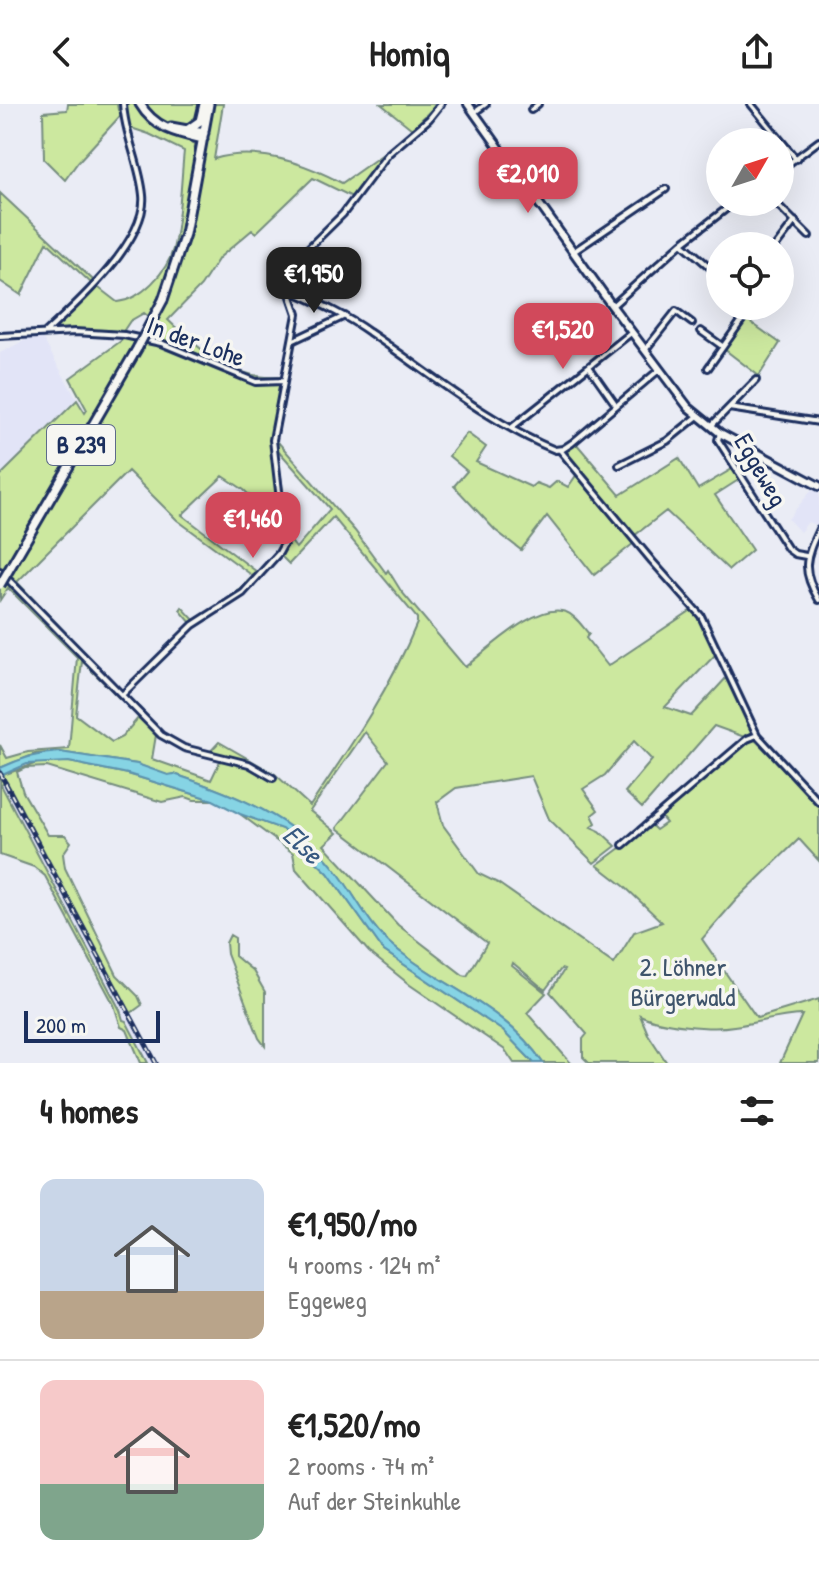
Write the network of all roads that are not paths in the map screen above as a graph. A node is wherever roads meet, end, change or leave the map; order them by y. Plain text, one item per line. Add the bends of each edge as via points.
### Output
1 (123, 104) edge
2 (140, 104) edge
3 (206, 104) edge
4 (441, 104) edge
5 (468, 104) edge
6 (486, 104) edge
7 (538, 104) edge
8 (751, 104) edge
9 (531, 110) dead end
10 (475, 112) junction
11 (157, 124) junction
12 (187, 130) junction
13 (203, 136) junction
14 (819, 141) edge
15 (796, 159) joint
16 (666, 189) dead end
17 (717, 216) edge
18 (790, 216) edge
19 (795, 221) junction
20 (787, 232) edge
21 (809, 236) dead end
22 (682, 243) junction
23 (573, 252) junction
24 (706, 264) edge
25 (288, 289) junction
26 (612, 306) junction
27 (345, 316) junction
28 (742, 320) edge
29 (692, 323) dead end
30 (701, 331) dead end
31 (631, 333) junction
32 (44, 334) junction
33 (0, 336) edge
34 (294, 340) junction
35 (723, 347) junction
36 (645, 351) junction
37 (590, 368) junction
38 (708, 368) dead end
39 (659, 370) junction
40 (756, 380) dead end
41 (283, 381) junction
42 (616, 406) junction
43 (729, 408) junction
44 (698, 416) junction
45 (819, 422) edge
46 (710, 426) junction
47 (510, 429) junction
48 (720, 433) junction
49 (560, 450) junction
50 (619, 465) dead end
51 (819, 486) edge
52 (819, 529) edge
53 (806, 556) junction
54 (0, 571) edge
55 (0, 585) edge
56 (819, 600) edge
57 (122, 695) junction
58 (757, 735) junction
59 (273, 778) dead end
60 (819, 802) edge
61 (623, 845) dead end

1 - 32 street via 143,196 136,227 110,265
2 - 11 main road
3 - 12 main road via 200,121
3 - 13 main road, B 239
4 - 25 street via 388,154 343,214 287,269
5 - 10 main road
6 - 10 street
7 - 9 street
8 - 15 street
10 - 23 main road
11 - 12 main road
11 - 13 main road
12 - 13 main road
13 - 55 main road, B 239, bridge via 185,234 163,300
14 - 15 street
16 - 23 street
17 - 22 street
18 - 19 street
19 - 20 street
19 - 21 street
22 - 24 street
22 - 26 street
23 - 26 main road
25 - 27 street
25 - 34 street via 297,314
26 - 31 main road
27 - 34 street
27 - 47 street
28 - 35 street
29 - 36 street via 676,311
30 - 35 street
31 - 36 main road
31 - 37 street
32 - 33 street, In der Lohe
32 - 41 street, In der Lohe via 148,339 247,380
34 - 41 street
35 - 38 street
36 - 39 main road
37 - 42 street
37 - 47 street
39 - 42 street
39 - 44 main road
40 - 43 street
41 - 57 street via 273,455 285,542 243,593 193,625
42 - 49 street
43 - 45 street
43 - 46 street
44 - 46 main road
44 - 50 street via 667,441
46 - 48 main road
47 - 49 street
48 - 51 main road
48 - 53 street, Eggeweg via 718,440 788,549
49 - 58 street via 701,616
52 - 53 street
53 - 56 street via 810,585
54 - 57 street
57 - 59 street via 172,743 249,764
58 - 60 street
58 - 61 street

